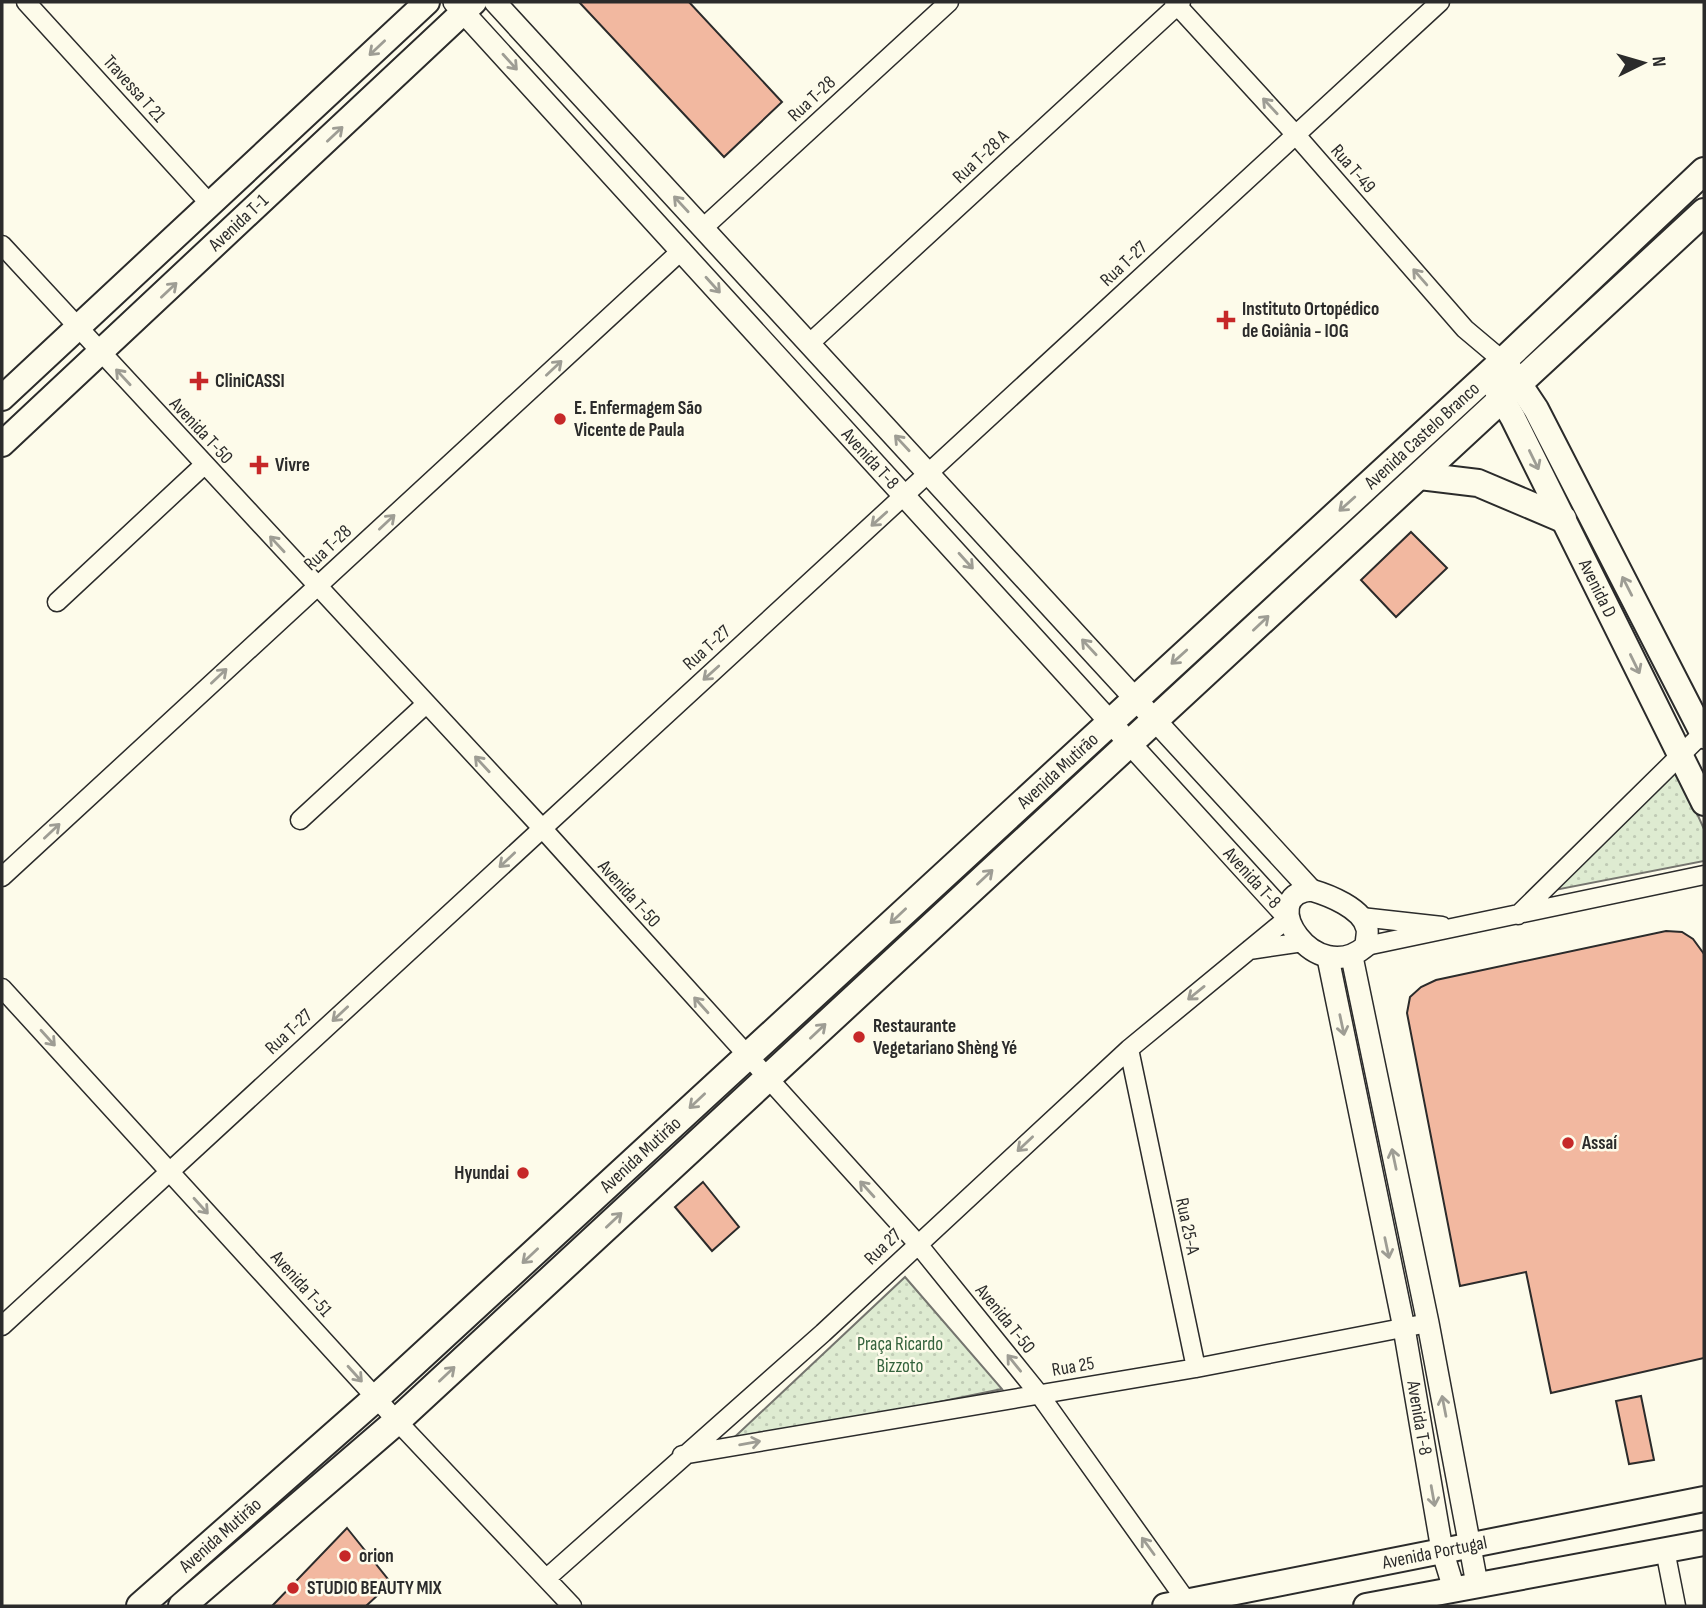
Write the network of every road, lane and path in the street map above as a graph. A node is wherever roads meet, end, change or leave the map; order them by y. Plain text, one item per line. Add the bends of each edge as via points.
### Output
1 (26, 2) edge
2 (427, 2) edge
3 (495, 2) edge
4 (949, 2) edge
5 (1440, 2) edge
6 (1177, 3) edge
7 (464, 5) edge
8 (1295, 134) junction
9 (1704, 171) edge
10 (210, 204) junction
11 (1704, 212) edge
12 (703, 228) junction
13 (2, 245) edge
14 (682, 250) junction
15 (78, 328) junction
16 (810, 343) junction
17 (101, 353) junction
18 (1495, 368) junction
19 (1511, 391) junction
20 (2, 398) edge
21 (2, 444) edge
22 (204, 465) junction
23 (929, 473) junction
24 (1420, 476) junction
25 (905, 495) junction
26 (1563, 519) junction
27 (316, 587) junction
28 (58, 602) dead end
29 (1136, 697) junction
30 (426, 704) junction
31 (1156, 719) junction
32 (1110, 720) junction
33 (1704, 734) edge
34 (1131, 742) junction
35 (1679, 755) junction
36 (1704, 803) edge
37 (300, 820) dead end
38 (541, 828) junction
39 (1704, 875) edge
40 (2, 877) edge
41 (1311, 890) junction
42 (1518, 915) junction
43 (1288, 917) junction
44 (1361, 917) junction
45 (1460, 928) junction
46 (1303, 942) junction
47 (1249, 950) junction
48 (1359, 952) junction
49 (1328, 958) junction
50 (2, 988) edge
51 (1129, 1049) junction
52 (747, 1055) junction
53 (1106, 1069) junction
54 (768, 1078) junction
55 (1138, 1094) junction
56 (169, 1171) junction
57 (917, 1243) junction
58 (1428, 1323) junction
59 (2, 1326) edge
60 (1404, 1328) junction
61 (1196, 1368) junction
62 (1039, 1394) junction
63 (376, 1398) junction
64 (397, 1421) junction
65 (682, 1455) junction
66 (1704, 1499) edge
67 (1704, 1543) edge
68 (1471, 1545) junction
69 (1442, 1550) junction
70 (1665, 1550) junction
71 (548, 1577) junction
72 (1466, 1587) junction
73 (1413, 1602) edge
74 (1181, 1605) edge
75 (140, 1606) edge
76 (183, 1606) edge
77 (572, 1606) edge
78 (1366, 1606) edge
79 (1675, 1606) edge

1 - 10 street, Travessa T 21
2 -> 10 main road, Avenida T-1
12 -> 3 street, Avenida T-8
4 - 12 street, Rua T-28
5 - 8 street, Rua T-27
8 -> 6 street, Rua T-49
6 - 16 street, Rua T-28 A
7 -> 14 street, Avenida T-8
17 -> 7 main road, Avenida T-1
18 -> 8 street, Rua T-49
8 - 23 street, Rua T-27
9 - 18 main road, Avenida Castelo Branco
10 - 15 main road, Avenida T-1
11 - 19 main road, Avenida Castelo Branco
12 - 16 street, Avenida T-8
13 - 15 street, Avenida T-50
14 -> 25 street, Avenida T-8
27 -> 14 street, Rua T-28
15 - 17 street, Avenida T-50
15 - 20 main road, Avenida T-1
23 -> 16 street, Avenida T-8
17 - 21 main road, Avenida T-1
22 -> 17 street, Avenida T-50
18 - 19 main road, Avenida D
18 -> 29 main road, Avenida Castelo Branco
19 - 24 main road, Avenida Castelo Branco
19 -> 26 main road, Avenida D
33 -> 19 main road, Avenida D
27 -> 22 street, Avenida T-50
22 - 28 street
23 - 25 street, Rua T-27
29 -> 23 street, Avenida T-8
24 - 26 main road via 1478,483
31 -> 24 main road, Avenida Castelo Branco
25 -> 32 street, Avenida T-8
25 -> 38 street, Rua T-27
26 -> 35 main road, Avenida D
27 - 30 street, Avenida T-50
40 -> 27 street, Rua T-28
29 - 31 street, Avenida T-8
29 - 32 main road, Avenida Mutirão
30 - 37 street
38 -> 30 street, Avenida T-50
31 - 34 main road, Avenida Mutirão
31 - 41 street, Avenida T-8
32 - 34 street, Avenida T-8
32 -> 52 main road, Avenida Mutirão
33 - 35 street
34 - 43 street, Avenida T-8
54 -> 34 main road, Avenida Mutirão
35 - 36 main road, Avenida D
35 - 42 street
52 -> 38 street, Avenida T-50
38 -> 56 street, Rua T-27
39 - 42 street
41 - 43 street via 1291,896
41 - 44 street
42 - 45 street
43 - 46 street
43 - 47 street, Rua 27
44 - 45 street
44 - 48 street via 1367,928
45 - 48 street
46 - 47 street
46 - 49 street
47 -> 51 street, Rua 27
48 - 49 street
58 -> 48 street, Avenida T-8
49 -> 60 street, Avenida T-8
50 -> 56 street, Avenida T-51
51 - 53 street, Rua 27
51 - 55 street, Rua 25-A
52 - 54 street, Avenida T-50
52 -> 63 main road, Avenida Mutirão
53 - 55 street
53 -> 57 street, Rua 27
57 -> 54 street, Avenida T-50
64 -> 54 main road, Avenida Mutirão
55 - 61 street, Rua 25-A
56 - 59 street, Rua T-27
56 -> 63 street, Avenida T-51
62 -> 57 street, Avenida T-50
57 - 65 street, Rua 27 via 823,1333
58 - 60 street, Rua 25
68 -> 58 street, Avenida T-8
60 - 61 street, Rua 25
60 -> 69 street, Avenida T-8
61 - 62 street, Rua 25
65 -> 62 street, Rua 25
74 -> 62 street, Avenida T-50
63 - 64 street, Avenida T-51
63 - 75 main road, Avenida Mutirão
64 - 71 street, Avenida T-51
64 - 76 main road, Avenida Mutirão
65 - 71 street, Rua 27
66 - 68 main road, Avenida Portugal
67 - 70 main road, Avenida Portugal
68 - 69 main road, Avenida Portugal
68 - 72 street, Avenida T-8
69 - 72 street, Avenida T-8
69 - 74 main road, Avenida Portugal
70 - 72 main road, Avenida Portugal
70 - 79 street
71 - 77 street, Avenida T-51
72 - 73 main road, Avenida Portugal
73 - 78 main road, Avenida Portugal

